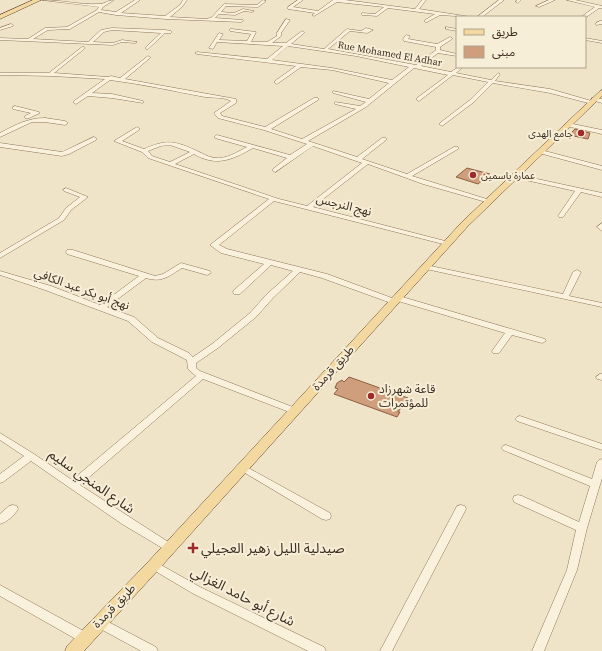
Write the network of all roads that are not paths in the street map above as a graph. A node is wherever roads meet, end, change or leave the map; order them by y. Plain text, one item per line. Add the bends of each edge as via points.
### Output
1 (35, 0) edge
2 (44, 0) edge
3 (112, 0) edge
4 (138, 0) edge
5 (185, 0) edge
6 (301, 0) edge
7 (336, 0) edge
8 (376, 0) edge
9 (424, 0) edge
10 (502, 0) edge
11 (553, 0) edge
12 (569, 0) edge
13 (264, 1) edge
14 (576, 1) edge
15 (370, 5) junction
16 (102, 6) junction
17 (538, 6) dead end
18 (387, 7) junction
19 (600, 7) edge
20 (414, 10) junction
21 (98, 11) junction
22 (252, 11) dead end
23 (318, 12) junction
24 (218, 13) junction
25 (440, 13) junction
26 (116, 14) junction
27 (363, 14) dead end
28 (313, 16) dead end
29 (406, 16) dead end
30 (462, 16) edge
31 (480, 16) edge
32 (584, 16) edge
33 (0, 17) edge
34 (166, 18) junction
35 (210, 19) junction
36 (288, 20) dead end
37 (427, 20) dead end
38 (241, 21) dead end
39 (11, 24) dead end
40 (448, 28) dead end
41 (0, 29) edge
42 (232, 30) dead end
43 (456, 30) edge
44 (302, 32) dead end
45 (362, 32) dead end
46 (221, 34) dead end
47 (408, 36) dead end
48 (450, 38) dead end
49 (0, 39) edge
50 (30, 39) junction
51 (586, 39) edge
52 (216, 41) junction
53 (90, 42) junction
54 (135, 42) dead end
55 (602, 42) edge
56 (248, 43) junction
57 (268, 43) junction
58 (289, 45) junction
59 (82, 48) dead end
60 (148, 48) dead end
61 (211, 48) dead end
62 (437, 49) junction
63 (325, 50) junction
64 (197, 53) dead end
65 (456, 55) edge
66 (148, 57) dead end
67 (268, 61) junction
68 (300, 65) junction
69 (415, 66) junction
70 (460, 68) edge
71 (51, 73) junction
72 (454, 73) junction
73 (0, 74) edge
74 (498, 74) dead end
75 (111, 77) junction
76 (122, 79) junction
77 (277, 82) dead end
78 (393, 82) junction
79 (492, 82) junction
80 (335, 92) dead end
81 (88, 94) junction
82 (316, 99) dead end
83 (419, 99) dead end
84 (598, 99) edge
85 (370, 101) junction
86 (76, 102) dead end
87 (141, 102) dead end
88 (337, 103) dead end
89 (15, 108) dead end
90 (360, 108) junction
91 (65, 123) dead end
92 (442, 124) dead end
93 (568, 125) junction
94 (137, 129) dead end
95 (266, 129) junction
96 (0, 132) edge
97 (602, 132) edge
98 (0, 135) edge
99 (217, 137) dead end
100 (94, 139) dead end
101 (384, 139) dead end
102 (303, 141) junction
103 (312, 144) junction
104 (3, 146) edge
105 (251, 147) junction
106 (456, 148) dead end
107 (0, 150) edge
108 (144, 151) junction
109 (194, 152) junction
110 (541, 152) junction
111 (291, 157) junction
112 (358, 159) junction
113 (367, 162) junction
114 (170, 164) junction
115 (601, 168) dead end
116 (275, 170) dead end
117 (514, 176) junction
118 (407, 178) junction
119 (66, 190) dead end
120 (579, 190) junction
121 (602, 195) edge
122 (273, 199) junction
123 (488, 201) junction
124 (308, 208) junction
125 (561, 216) dead end
126 (602, 225) edge
127 (602, 229) edge
128 (447, 243) junction
129 (70, 252) dead end
130 (0, 256) edge
131 (268, 264) junction
132 (426, 267) junction
133 (298, 270) junction
134 (577, 272) dead end
135 (0, 273) edge
136 (207, 273) dead end
137 (144, 275) junction
138 (237, 292) dead end
139 (565, 297) junction
140 (395, 300) junction
141 (602, 305) edge
142 (102, 307) junction
143 (510, 332) junction
144 (542, 341) dead end
145 (496, 351) dead end
146 (191, 362) junction
147 (202, 375) junction
148 (295, 411) junction
149 (520, 419) dead end
150 (0, 436) edge
151 (602, 447) edge
152 (506, 448) dead end
153 (31, 456) junction
154 (602, 462) edge
155 (243, 468) junction
156 (0, 479) edge
157 (74, 484) junction
158 (595, 484) junction
159 (518, 499) dead end
160 (461, 508) dead end
161 (13, 509) dead end
162 (326, 516) dead end
163 (0, 520) edge
164 (582, 528) junction
165 (169, 548) junction
166 (154, 566) junction
167 (0, 590) edge
168 (99, 622) junction
169 (85, 638) junction
170 (73, 651) edge
171 (152, 651) edge
172 (320, 651) edge
173 (386, 651) edge
174 (538, 651) edge

1 - 33 main road
2 - 16 street
3 - 16 street
4 - 26 street
5 - 34 street
6 - 23 street via 289,8
7 - 15 street
7 - 23 street
8 - 15 street
9 - 20 street
10 - 31 street
11 - 17 street
12 - 14 street
13 - 24 street via 258,6 227,5
14 - 19 street
15 - 18 street
16 - 21 street
18 - 20 street
18 - 27 street via 376,15
19 - 32 street
20 - 25 street
20 - 29 street
21 - 26 street
21 - 50 street via 68,28 47,29
22 - 24 street
23 - 28 street
24 - 35 street
25 - 30 street
25 - 37 street
26 - 34 street
34 - 35 street
35 - 38 street
36 - 57 street via 279,36
39 - 41 street
40 - 43 street
42 - 56 street via 254,33
44 - 58 street
45 - 63 street via 348,30
46 - 52 street
47 - 62 street via 406,40
48 - 62 street
49 - 50 street
50 - 53 street
51 - 55 street
52 - 56 street, Rue Mohamed El Adhar
52 - 61 street
53 - 54 street
53 - 60 street via 103,31 112,29 167,32
56 - 57 street, Rue Mohamed El Adhar
57 - 58 street, Rue Mohamed El Adhar
58 - 63 street, Rue Mohamed El Adhar
58 - 67 street
59 - 71 street
62 - 65 street
62 - 69 street
63 - 69 street, Rue Mohamed El Adhar
64 - 67 street
66 - 76 street
67 - 68 street
68 - 77 street
68 - 78 street
69 - 72 street, Rue Mohamed El Adhar
69 - 78 street
70 - 72 street
71 - 73 street
71 - 75 street
72 - 79 street, Rue Mohamed El Adhar
72 - 83 street
74 - 79 street
75 - 76 street
75 - 81 street
76 - 95 street via 232,99 234,103 217,114 223,118
78 - 85 street
79 - 84 street, Rue Mohamed El Adhar
79 - 92 street
80 - 85 street
81 - 86 street
81 - 87 street
82 - 95 street
84 - 93 main road, طريق قرمدة
85 - 90 street
88 - 90 street
89 - 96 street via 37,113
90 - 102 street
91 - 98 street via 32,119
93 - 97 street
93 - 110 main road, طريق قرمدة
94 - 108 street via 117,140
95 - 102 street
99 - 105 street
100 - 104 street via 67,154
101 - 112 street
102 - 103 street
103 - 111 street
103 - 112 street
104 - 107 street
105 - 109 street via 233,157 216,160
105 - 111 street
106 - 118 street
108 - 109 street via 168,143
108 - 114 street
109 - 114 street
110 - 115 street
110 - 117 main road, طريق قرمدة
111 - 116 street
112 - 113 street
113 - 118 street
113 - 124 street, نهج النرجس
114 - 122 street
117 - 120 street
117 - 123 main road, طريق قرمدة
118 - 123 street
119 - 130 street via 85,197 68,209 62,219
120 - 121 street
120 - 125 street
122 - 124 street
122 - 131 street via 214,245 224,251
123 - 128 main road, طريق قرمدة
124 - 128 street, نهج النرجس
126 - 127 street
128 - 132 main road, طريق قرمدة
129 - 137 street
131 - 133 street
131 - 138 street
132 - 139 street
132 - 140 main road, طريق قرمدة
133 - 140 street
133 - 146 street via 253,315
134 - 139 street
135 - 142 street, نهج أبو بكر عبد الكافي
136 - 137 street via 182,265 161,278
137 - 142 street
139 - 141 street
140 - 143 street
140 - 148 main road, طريق قرمدة
142 - 146 street, نهج أبو بكر عبد الكافي via 135,321 155,340 186,355
143 - 144 street
143 - 145 street
146 - 147 street, نهج أبو بكر عبد الكافي via 192,369
147 - 148 street, نهج أبو بكر عبد الكافي
147 - 157 street
148 - 155 main road, طريق قرمدة
149 - 151 street
150 - 153 street, شارع المنجي سليم
152 - 158 street
153 - 156 street
153 - 157 street, شارع المنجي سليم
154 - 158 street
155 - 162 street
155 - 165 main road, طريق قرمدة
157 - 165 street, شارع المنجي سليم
158 - 164 street
159 - 164 street
160 - 173 street
161 - 163 street
164 - 174 street via 572,570
165 - 166 main road, طريق قرمدة
166 - 168 main road, طريق قرمدة
166 - 172 street, شارع أبو حامد الغزالي via 196,590
167 - 169 street
168 - 169 main road, طريق قرمدة
168 - 171 street
169 - 170 main road, طريق قرمدة

